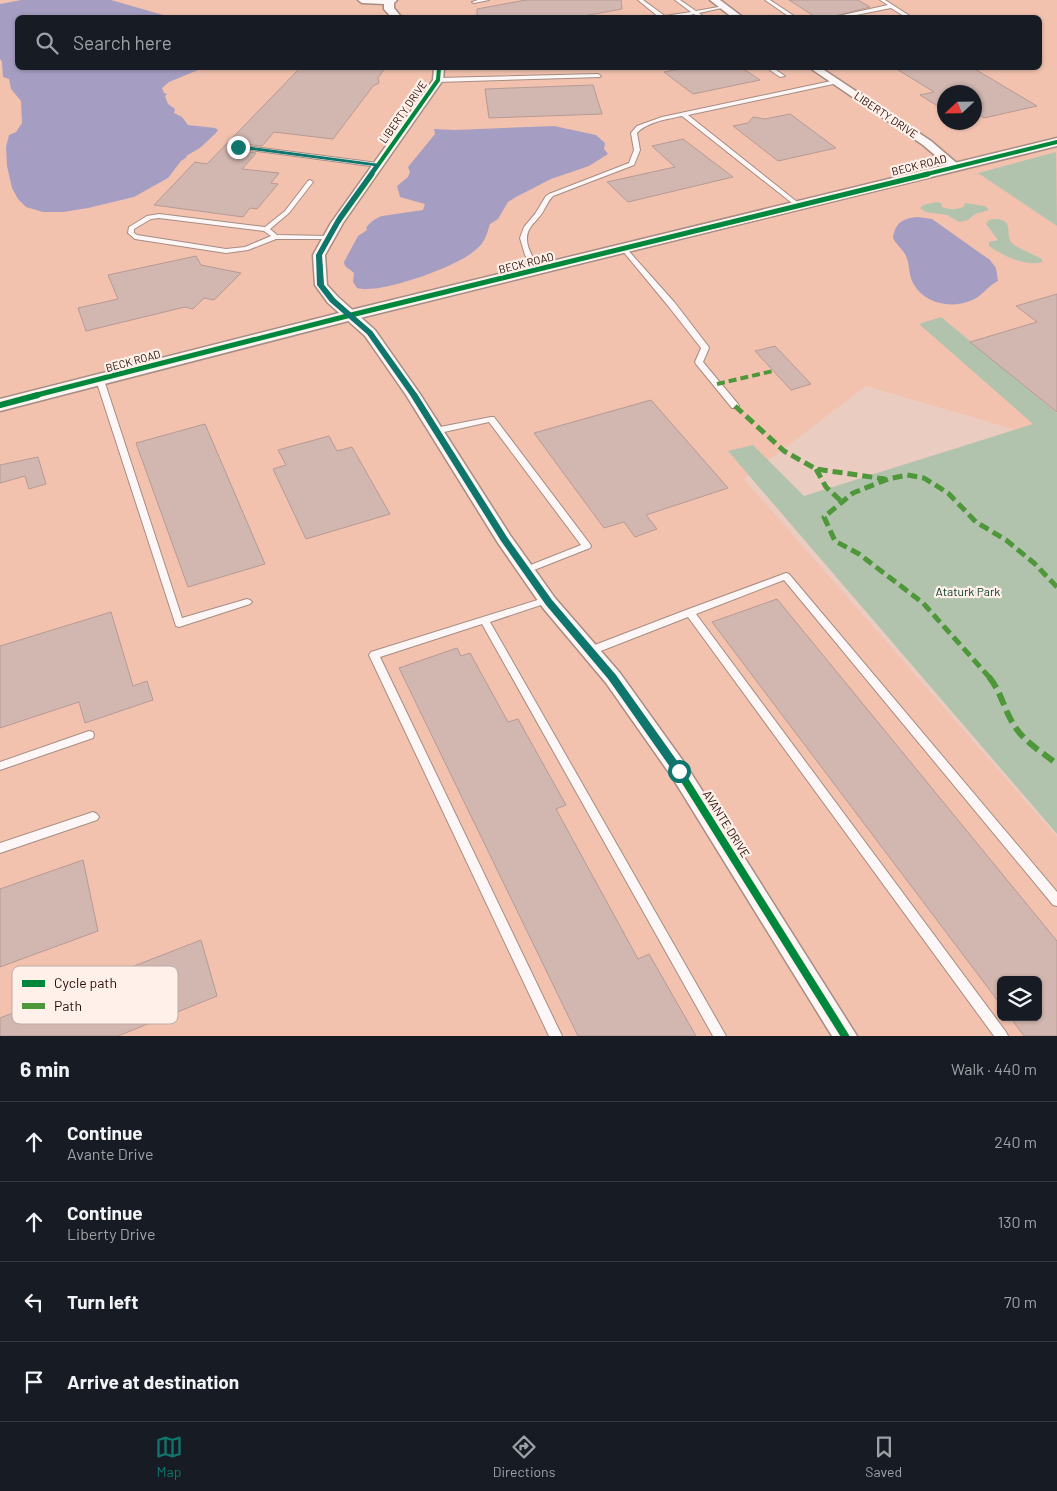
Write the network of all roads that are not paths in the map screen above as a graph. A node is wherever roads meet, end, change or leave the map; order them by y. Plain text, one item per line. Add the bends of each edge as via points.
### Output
1 (362, 0) edge
2 (487, 0) edge
3 (640, 0) edge
4 (677, 0) edge
5 (714, 0) edge
6 (767, 0) edge
7 (882, 0) edge
8 (391, 1) edge
9 (474, 2) dead end
10 (892, 6) junction
11 (724, 7) junction
12 (695, 12) junction
13 (395, 15) edge
14 (660, 15) edge
15 (680, 15) edge
16 (698, 15) edge
17 (736, 15) edge
18 (790, 15) edge
19 (846, 15) edge
20 (906, 15) edge
21 (773, 70) edge
22 (818, 70) edge
23 (438, 74) edge
24 (598, 76) dead end
25 (782, 76) dead end
26 (836, 82) junction
27 (684, 115) junction
28 (1057, 142) edge
29 (238, 147) dead end
30 (378, 165) junction
31 (954, 166) junction
32 (310, 182) dead end
33 (799, 206) junction
34 (266, 229) junction
35 (275, 237) junction
36 (328, 238) junction
37 (624, 249) junction
38 (538, 271) junction
39 (351, 315) junction
40 (100, 380) junction
41 (0, 405) edge
42 (735, 406) dead end
43 (435, 431) junction
44 (526, 570) junction
45 (548, 600) junction
46 (247, 602) dead end
47 (689, 612) junction
48 (484, 620) junction
49 (590, 650) junction
50 (89, 735) dead end
51 (0, 766) edge
52 (93, 818) dead end
53 (0, 848) edge
54 (1057, 901) edge
55 (556, 1036) edge
56 (720, 1036) edge
57 (845, 1036) edge
58 (1002, 1036) edge

1 - 8 street
2 - 9 lane
3 - 14 lane
4 - 12 lane
5 - 11 street
6 - 18 lane
7 - 10 lane
8 - 13 street via 389,9
10 - 19 lane
10 - 20 lane
11 - 12 lane
11 - 17 street
12 - 15 lane
12 - 16 lane
21 - 25 lane
22 - 26 street, LIBERTY DRIVE
23 - 24 lane
23 - 30 street, LIBERTY DRIVE
26 - 27 lane
26 - 31 street, LIBERTY DRIVE via 927,143
27 - 33 lane
27 - 38 lane via 639,128 634,134 637,150 632,164 551,195 543,203 542,210 526,227 523,236 526,250
28 - 31 street, BECK ROAD
29 - 30 lane
30 - 36 street, LIBERTY DRIVE
31 - 33 street, BECK ROAD
32 - 34 lane via 287,212
33 - 37 street, BECK ROAD
34 - 35 lane
34 - 35 lane via 159,216 149,217 131,228 135,237 226,251 246,249
35 - 36 lane
36 - 39 street, LIBERTY DRIVE via 319,255 321,285 332,300
37 - 38 street, BECK ROAD
37 - 42 lane via 705,348 699,362
38 - 39 street, BECK ROAD
39 - 40 street, BECK ROAD
39 - 43 street, AVANTE DRIVE via 370,333
40 - 41 street, BECK ROAD
40 - 46 lane via 179,623
43 - 44 street, AVANTE DRIVE
43 - 44 lane via 491,419 588,546
44 - 45 street, AVANTE DRIVE
45 - 48 lane
45 - 49 street, AVANTE DRIVE
47 - 49 lane
47 - 54 lane via 786,576
47 - 58 lane
48 - 55 lane via 374,655
48 - 56 lane
49 - 57 street, AVANTE DRIVE via 679,771
50 - 51 lane
52 - 53 lane

